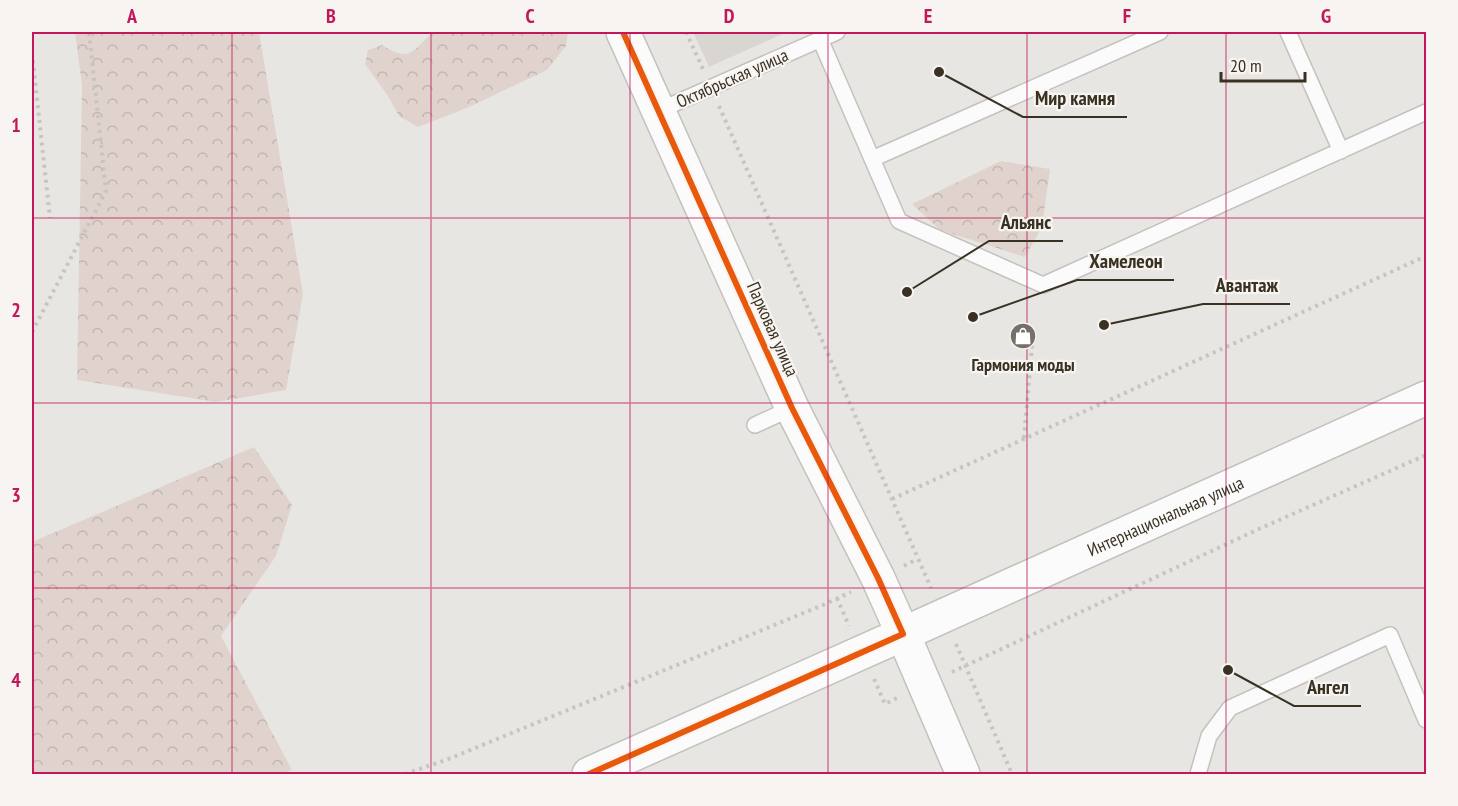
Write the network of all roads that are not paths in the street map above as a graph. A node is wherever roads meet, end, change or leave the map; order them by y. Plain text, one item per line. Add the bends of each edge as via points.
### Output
1 (623, 32) edge
2 (837, 32) edge
3 (1160, 32) edge
4 (1288, 32) edge
5 (820, 39) junction
6 (660, 110) junction
7 (1426, 112) edge
8 (1341, 151) junction
9 (872, 159) junction
10 (1426, 398) edge
11 (792, 408) junction
12 (754, 425) dead end
13 (903, 634) junction
14 (1426, 720) edge
15 (589, 774) edge
16 (963, 774) edge
17 (1198, 774) edge

1 - 6 street, Парковая улица
2 - 5 lane, Октябрьская улица
3 - 9 lane
4 - 8 lane
5 - 6 lane, Октябрьская улица
5 - 9 lane
6 - 11 street, Парковая улица
7 - 8 lane
8 - 9 lane via 1043,285 899,221
10 - 13 street, Интернациональная улица
11 - 12 lane
11 - 13 street, Парковая улица
13 - 15 street, Интернациональная улица
13 - 16 street, Парковая улица
14 - 17 lane via 1390,635 1230,708 1209,736

